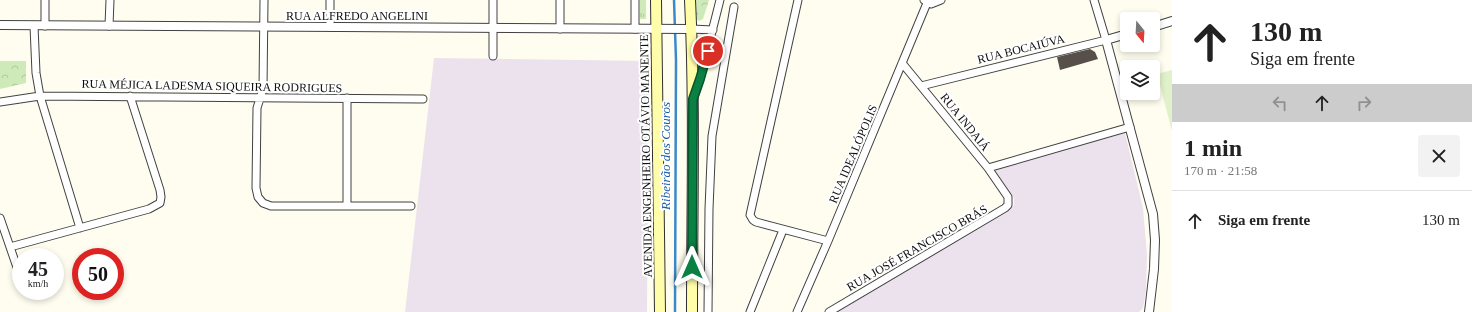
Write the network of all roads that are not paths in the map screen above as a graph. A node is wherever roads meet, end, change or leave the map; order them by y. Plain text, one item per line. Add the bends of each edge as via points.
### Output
1 (45, 0) edge
2 (110, 0) edge
3 (264, 0) edge
4 (330, 0) edge
5 (493, 0) edge
6 (560, 0) edge
7 (635, 0) edge
8 (656, 0) edge
9 (690, 0) edge
10 (720, 0) edge
11 (798, 0) edge
12 (941, 0) edge
13 (1094, 0) edge
14 (925, 1) edge
15 (734, 7) dead end
16 (1172, 21) edge
17 (0, 25) edge
18 (1160, 25) edge
19 (34, 26) junction
20 (45, 26) junction
21 (109, 26) junction
22 (264, 27) junction
23 (330, 27) junction
24 (493, 29) junction
25 (560, 29) junction
26 (635, 29) junction
27 (662, 29) junction
28 (688, 29) junction
29 (713, 30) junction
30 (1120, 36) edge
31 (1106, 40) junction
32 (493, 56) dead end
33 (902, 64) junction
34 (922, 86) junction
35 (40, 96) junction
36 (130, 96) junction
37 (260, 98) junction
38 (347, 98) junction
39 (423, 99) dead end
40 (693, 99) junction
41 (0, 102) edge
42 (1130, 127) junction
43 (988, 168) junction
44 (1008, 197) joint
45 (347, 206) junction
46 (411, 206) dead end
47 (0, 218) edge
48 (80, 228) junction
49 (783, 230) junction
50 (828, 241) junction
51 (10, 247) junction
52 (12, 253) edge
53 (660, 312) edge
54 (692, 312) edge
55 (708, 312) edge
56 (750, 312) edge
57 (797, 312) edge
58 (829, 312) edge
59 (1149, 312) edge

1 - 20 street
2 - 21 street
3 - 22 street
4 - 23 street
5 - 24 street
6 - 25 street
7 - 26 street
8 - 27 main road, AVENIDA ENGENHEIRO OTÁVIO MANENTE
9 - 28 main road
10 - 29 street
11 - 49 street via 750,212 751,218 756,222
12 - 14 street via 936,3
13 - 31 street
14 - 33 street, RUA IDEALÓPOLIS
15 - 55 street via 712,142
16 - 18 street
17 - 19 street, RUA ALFREDO ANGELINI
19 - 20 street, RUA ALFREDO ANGELINI
19 - 35 street via 36,73
20 - 21 street, RUA ALFREDO ANGELINI
21 - 22 street, RUA ALFREDO ANGELINI
22 - 23 street, RUA ALFREDO ANGELINI
22 - 37 street via 263,89
23 - 24 street, RUA ALFREDO ANGELINI
24 - 25 street, RUA ALFREDO ANGELINI
24 - 32 street
25 - 26 street, RUA ALFREDO ANGELINI
26 - 27 street, RUA ALFREDO ANGELINI
27 - 28 street, RUA ALFREDO ANGELINI
27 - 53 main road, AVENIDA ENGENHEIRO OTÁVIO MANENTE
28 - 29 street, RUA ALFREDO ANGELINI
28 - 40 main road
29 - 40 street
30 - 31 street, RUA BOCAIÚVA
31 - 34 street, RUA BOCAIÚVA
31 - 42 street
33 - 34 street, RUA INDAIÁ
33 - 50 street, RUA IDEALÓPOLIS
34 - 43 street, RUA INDAIÁ
35 - 36 street, RUA MÉJICA LADESMA SIQUEIRA RODRIGUES
35 - 41 street, RUA MÉJICA LADESMA SIQUEIRA RODRIGUES
35 - 48 street
36 - 37 street, RUA MÉJICA LADESMA SIQUEIRA RODRIGUES
36 - 48 street via 160,190 160,203 149,210
37 - 38 street, RUA MÉJICA LADESMA SIQUEIRA RODRIGUES
37 - 45 street via 257,108 256,188 262,203 271,206
38 - 39 street, RUA MÉJICA LADESMA SIQUEIRA RODRIGUES
38 - 45 street
40 - 54 main road
42 - 43 street
42 - 59 street via 1153,214 1154,269
43 - 44 street, RUA INDAIÁ
44 - 58 street, RUA JOSÉ FRANCISCO BRÁS via 1008,205 1005,208
45 - 46 street
47 - 51 street
48 - 51 street
49 - 50 street
49 - 56 street
50 - 57 street, RUA IDEALÓPOLIS
51 - 52 street

